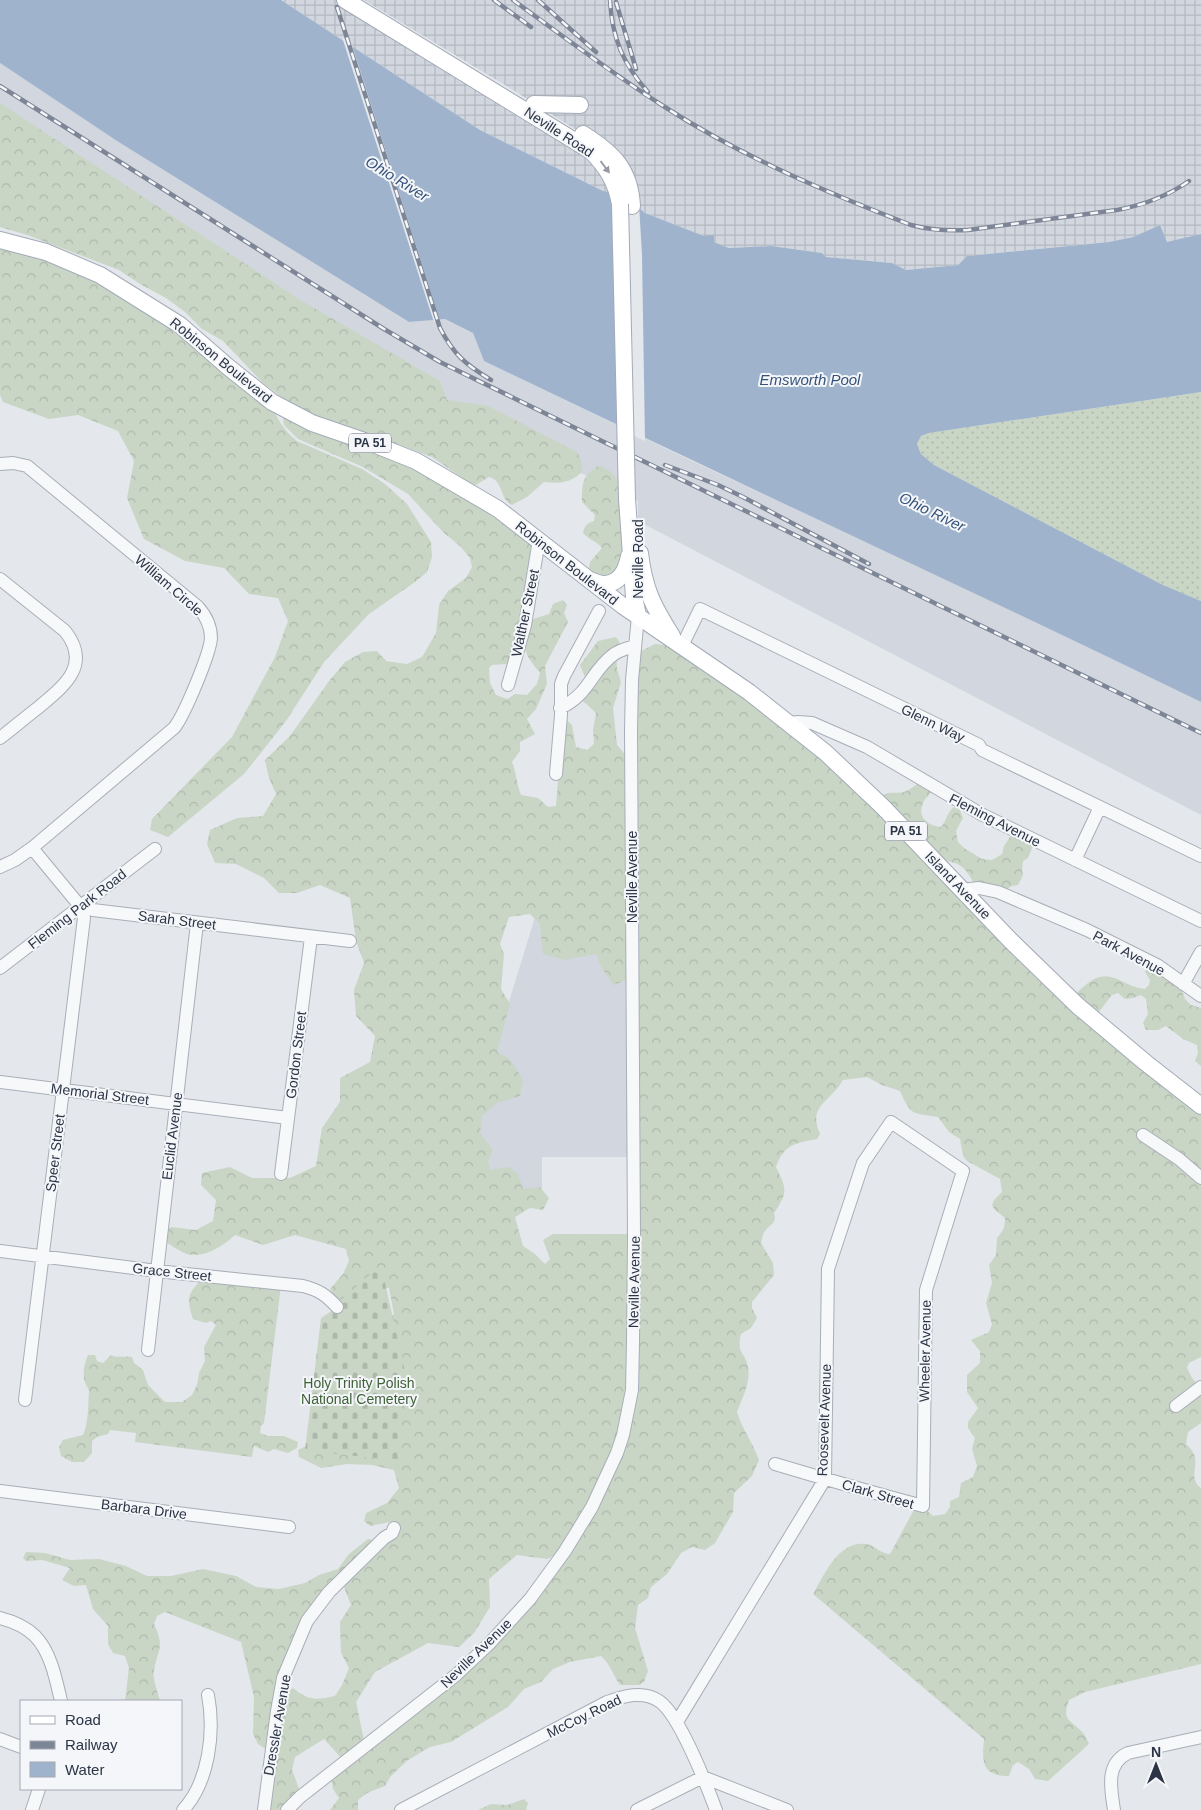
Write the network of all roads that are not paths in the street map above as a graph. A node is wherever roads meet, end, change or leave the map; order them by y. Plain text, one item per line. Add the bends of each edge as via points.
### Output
1 (345, 0) edge
2 (364, 0) edge
3 (534, 104) junction
4 (580, 105) dead end
5 (626, 205) junction
6 (0, 240) edge
7 (0, 464) edge
8 (539, 540) junction
9 (634, 545) junction
10 (584, 577) junction
11 (0, 579) edge
12 (599, 611) dead end
13 (638, 616) junction
14 (679, 644) junction
15 (635, 646) junction
16 (508, 684) dead end
17 (560, 708) junction
18 (790, 723) junction
19 (0, 738) edge
20 (556, 774) dead end
21 (1100, 807) junction
22 (32, 848) junction
23 (155, 849) dead end
24 (1201, 856) edge
25 (1075, 860) junction
26 (0, 867) edge
27 (962, 890) junction
28 (80, 906) junction
29 (1053, 917) junction
30 (1201, 921) edge
31 (197, 923) junction
32 (311, 937) junction
33 (350, 941) dead end
34 (1201, 952) edge
35 (0, 968) edge
36 (1149, 971) dead end
37 (1183, 984) junction
38 (1201, 996) edge
39 (0, 1082) edge
40 (63, 1090) junction
41 (176, 1104) junction
42 (1201, 1106) edge
43 (288, 1118) junction
44 (1143, 1134) dead end
45 (963, 1171) joint
46 (282, 1174) dead end
47 (1201, 1178) edge
48 (0, 1251) edge
49 (42, 1256) junction
50 (157, 1271) junction
51 (337, 1307) dead end
52 (148, 1350) dead end
53 (1201, 1387) edge
54 (25, 1400) dead end
55 (1176, 1406) dead end
56 (775, 1464) dead end
57 (825, 1478) junction
58 (0, 1491) edge
59 (923, 1506) joint
60 (289, 1528) dead end
61 (394, 1528) dead end
62 (0, 1618) edge
63 (208, 1695) dead end
64 (61, 1700) edge
65 (677, 1722) junction
66 (1201, 1737) edge
67 (0, 1739) edge
68 (20, 1747) edge
69 (703, 1777) junction
70 (39, 1790) edge
71 (33, 1810) edge
72 (182, 1810) edge
73 (264, 1810) edge
74 (287, 1810) edge
75 (401, 1810) edge
76 (637, 1810) edge
77 (716, 1810) edge
78 (787, 1810) edge
79 (1114, 1810) edge

1 -> 5 main road, Neville Road via 591,151 611,175
2 - 3 main road, Neville Road
3 - 4 main road
3 - 5 main road, Neville Road via 612,154 625,175
5 - 9 main road, Neville Road, bridge
6 - 8 main road, Robinson Boulevard / PA 51 via 46,252 100,275 180,325 272,402 312,423 416,461 498,509
7 - 22 street, William Circle via 20,464 34,471 198,607 210,628 208,652 179,722
8 - 10 main road, Robinson Boulevard / PA 51
8 - 16 street, Walther Street via 525,625
9 - 10 main road via 626,569 616,581 602,584
9 - 13 main road, Neville Road via 634,597
9 - 14 main road via 649,596
10 - 13 main road, Robinson Boulevard / PA 51
11 - 19 street via 65,631 73,643 76,657 73,672 60,689
12 - 17 street via 564,676
13 - 14 main road, Island Avenue / PA 51
13 - 15 street, Neville Avenue
14 - 18 main road, Island Avenue / PA 51
14 - 21 street, Glenn Way via 700,609
15 - 17 street via 615,653 581,695
15 - 74 street, Neville Avenue via 631,731 633,1352 632,1390 623,1435 592,1507 565,1551 530,1599 490,1644
17 - 20 street
18 - 25 street, Fleming Avenue via 812,723 866,747 981,814
18 - 27 main road, Island Avenue / PA 51 via 883,807
21 - 24 street, Glenn Way
21 - 25 street
22 - 26 street, William Circle
22 - 28 street
23 - 28 street, Fleming Park Road
25 - 30 street, Fleming Avenue
27 - 29 street, Park Avenue via 979,888 998,892
27 - 42 main road, Island Avenue / PA 51 via 1078,1006
28 - 31 street, Sarah Street
28 - 35 street, Fleming Park Road
28 - 40 street, Speer Street via 84,918
29 - 36 street, Park Avenue
29 - 37 street, Park Avenue via 1157,965
31 - 32 street, Sarah Street
31 - 41 street, Euclid Avenue
32 - 33 street, Sarah Street
32 - 43 street, Gordon Street
34 - 37 street
37 - 38 street, Park Avenue
39 - 40 street, Memorial Street
40 - 41 street, Memorial Street
40 - 49 street, Speer Street
41 - 43 street, Memorial Street
41 - 50 street, Euclid Avenue
43 - 46 street, Gordon Street
44 - 47 street
45 - 57 street, Roosevelt Avenue via 891,1122 863,1163 828,1269
45 - 59 street, Wheeler Avenue via 926,1290
48 - 49 street, Grace Street
49 - 50 street, Grace Street
49 - 54 street, Speer Street
50 - 51 street, Grace Street via 303,1286 327,1295
50 - 52 street, Euclid Avenue
53 - 55 street
56 - 57 street, Clark Street
57 - 59 street, Clark Street
57 - 65 street, Roosevelt Avenue
58 - 60 street, Barbara Drive
61 - 73 street, Dressler Avenue via 329,1592 307,1622 283,1678
62 - 64 street via 35,1635 48,1655
63 - 72 street via 211,1726 205,1766 196,1791
65 - 69 street, McCoy Road
65 - 75 street, McCoy Road via 667,1708 650,1696 622,1696
66 - 79 street via 1128,1753 1119,1758 1112,1771
67 - 68 street
69 - 76 street
69 - 77 street, McCoy Road
69 - 78 street
70 - 71 street

